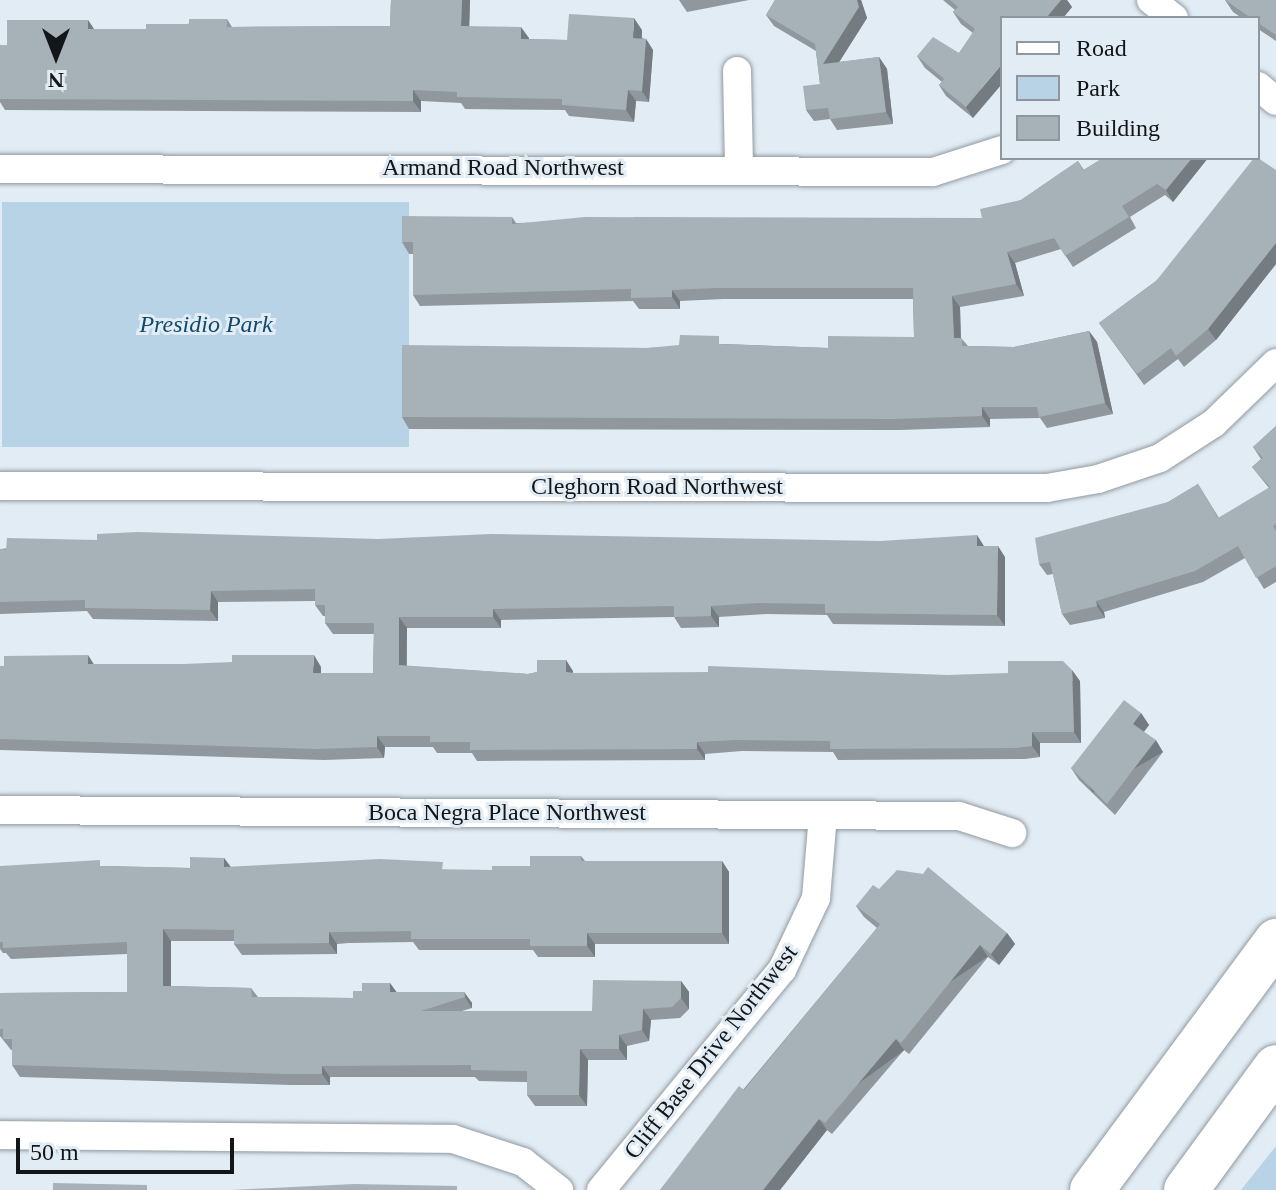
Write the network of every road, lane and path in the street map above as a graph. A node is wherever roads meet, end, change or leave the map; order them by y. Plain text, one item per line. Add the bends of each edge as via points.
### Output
1 (737, 71) dead end
2 (1260, 88) edge
3 (1276, 101) edge
4 (1000, 151) edge
5 (739, 168) junction
6 (0, 169) edge
7 (1276, 363) edge
8 (0, 486) edge
9 (0, 810) edge
10 (823, 815) junction
11 (1012, 833) dead end
12 (1276, 941) edge
13 (1276, 1067) edge
14 (0, 1135) edge
15 (559, 1190) edge
16 (601, 1190) edge
17 (1092, 1190) edge
18 (1186, 1190) edge

1 - 5 street
2 - 3 street
4 - 5 street, Armand Road Northwest via 933,172
5 - 6 street, Armand Road Northwest
7 - 8 street, Cleghorn Road Northwest via 1214,423 1160,458 1098,479 1047,488
9 - 10 street, Boca Negra Place Northwest
10 - 11 street, Boca Negra Place Northwest via 959,816
10 - 16 street, Cliff Base Drive Northwest via 816,898 782,970
12 - 17 main road
13 - 18 main road
14 - 15 street via 453,1139 523,1162

